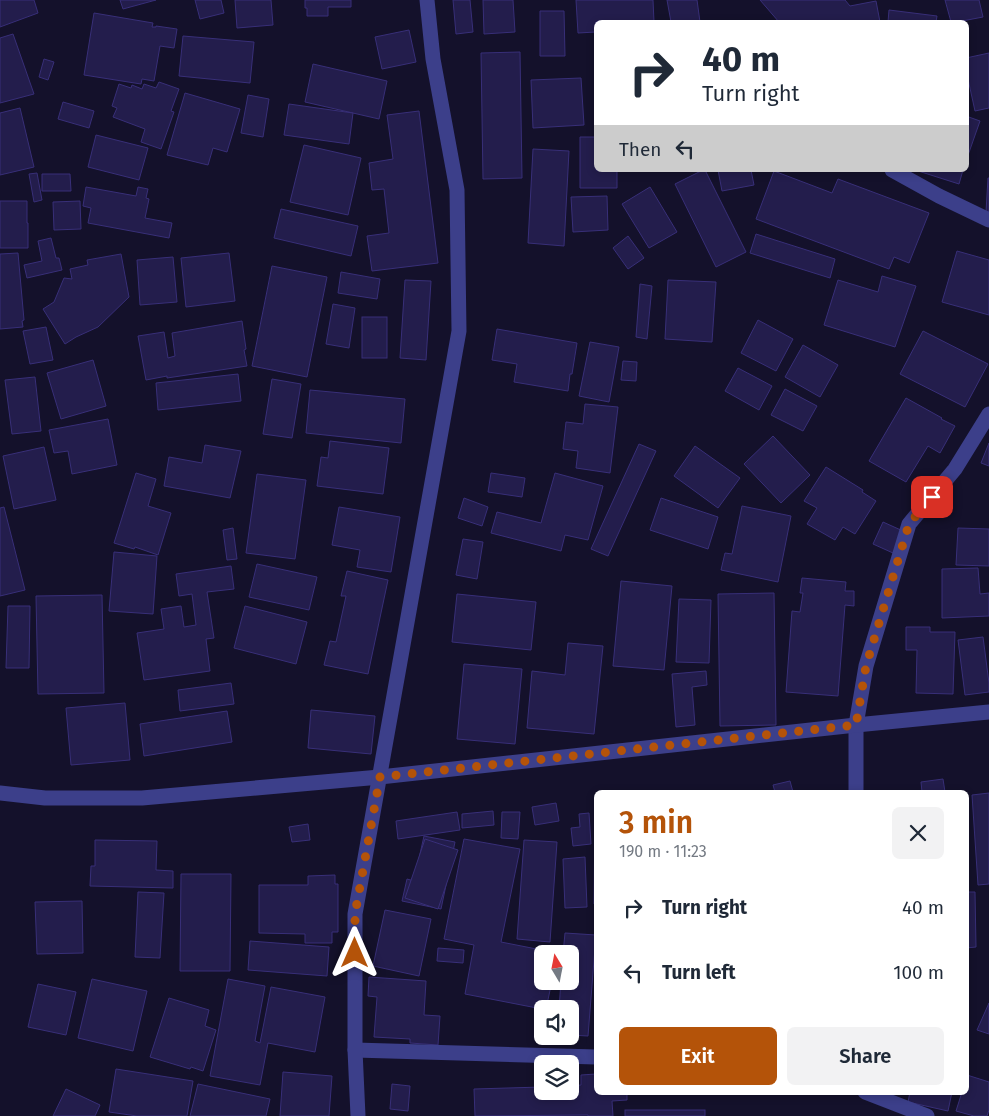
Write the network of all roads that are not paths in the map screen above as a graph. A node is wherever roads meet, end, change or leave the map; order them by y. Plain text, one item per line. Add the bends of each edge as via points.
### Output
1 (427, 0) edge
2 (896, 172) edge
3 (989, 220) edge
4 (989, 414) edge
5 (989, 712) edge
6 (856, 725) junction
7 (380, 777) junction
8 (856, 790) edge
9 (0, 792) edge
10 (355, 1050) junction
11 (594, 1057) edge
12 (873, 1095) edge
13 (358, 1116) edge
14 (927, 1116) edge

1 - 7 street via 457,190 459,331
2 - 3 street
4 - 6 street via 955,469 909,524 866,666
5 - 6 street
6 - 7 street
6 - 8 street
7 - 9 street via 142,798 45,798
7 - 10 street via 355,914
10 - 11 street
10 - 13 street
12 - 14 street

